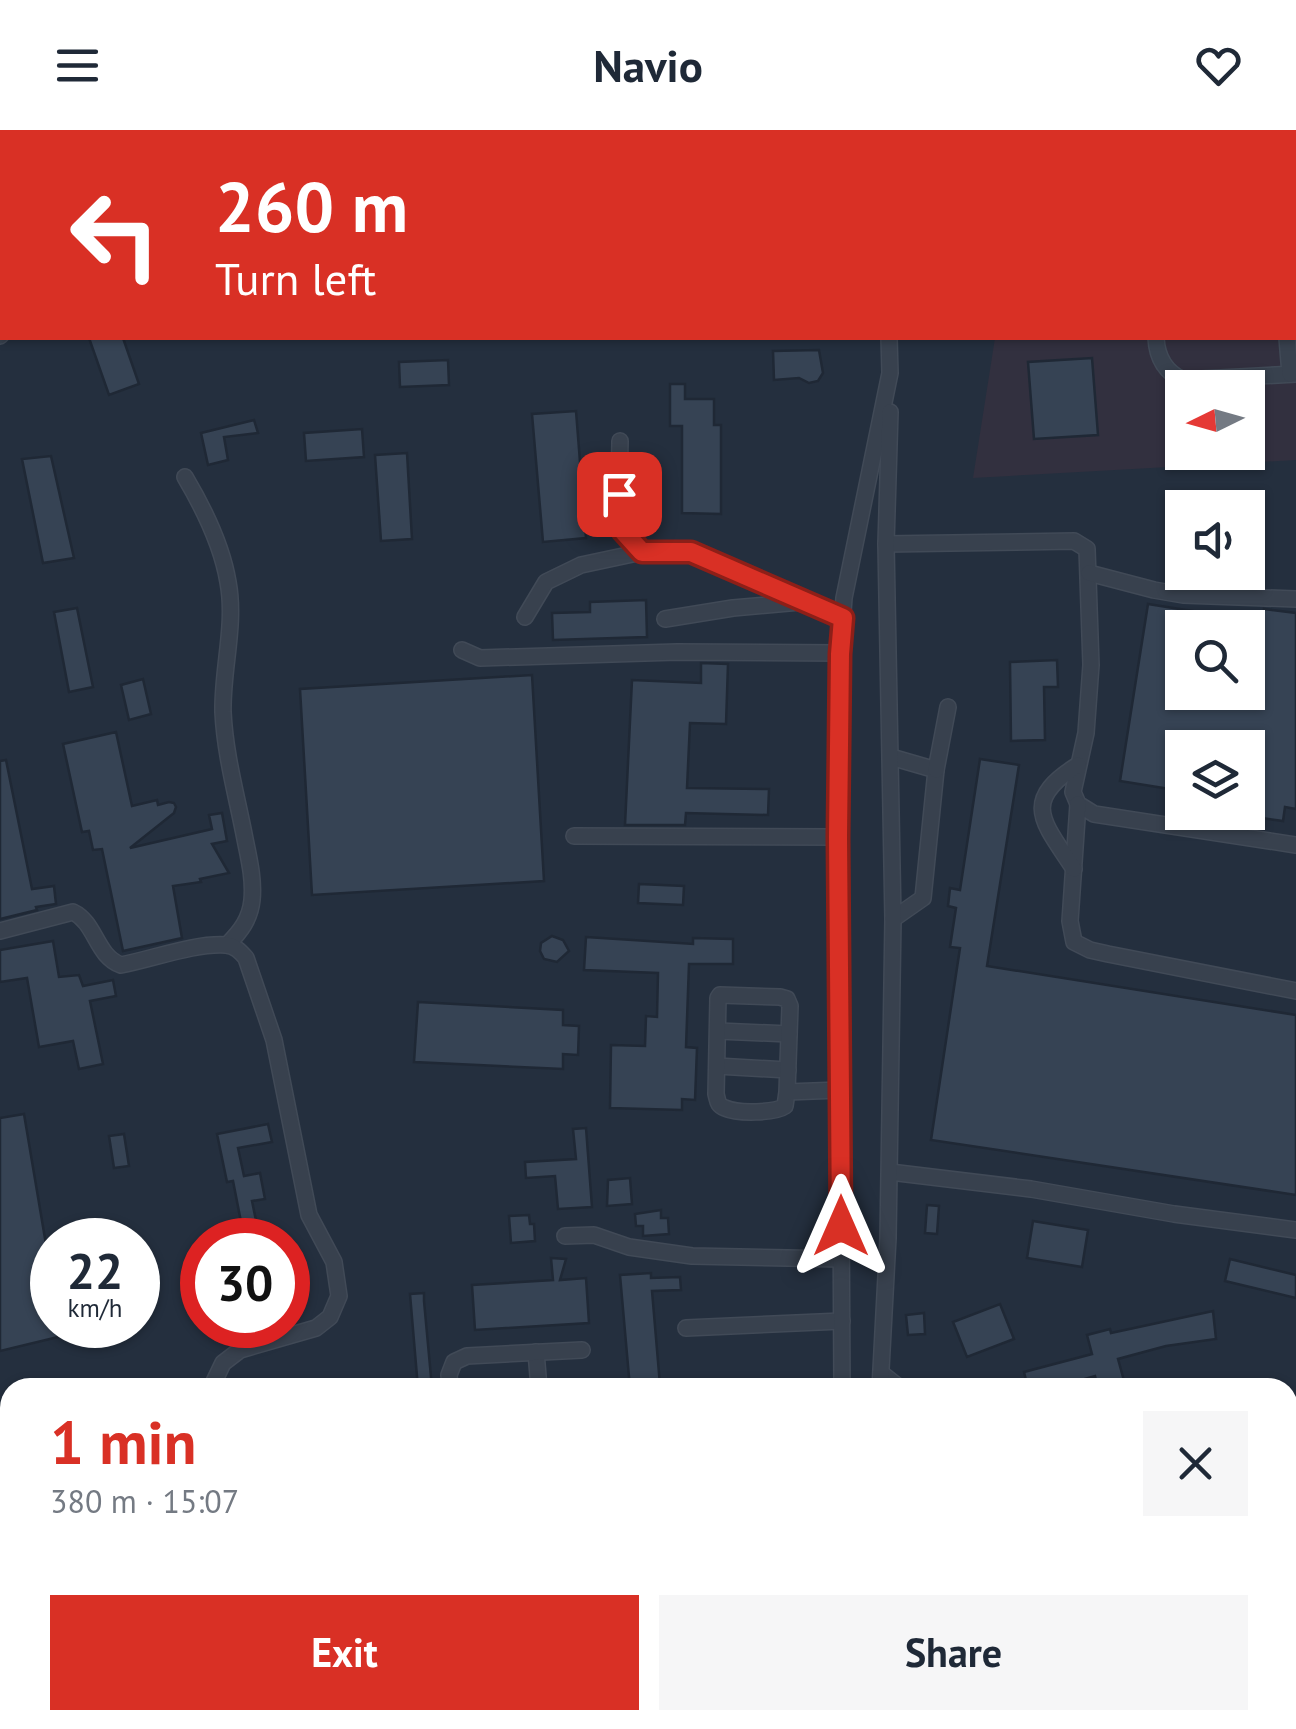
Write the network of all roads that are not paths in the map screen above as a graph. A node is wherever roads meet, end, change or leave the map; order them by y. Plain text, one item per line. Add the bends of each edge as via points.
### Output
1 (890, 340) edge
2 (1157, 340) edge
3 (1287, 340) edge
4 (890, 373) junction
5 (1293, 374) edge
6 (620, 441) dead end
7 (185, 478) dead end
8 (886, 544) junction
9 (642, 552) junction
10 (1089, 573) junction
11 (1296, 599) edge
12 (804, 602) junction
13 (525, 617) dead end
14 (843, 618) junction
15 (666, 619) dead end
16 (462, 650) dead end
17 (840, 654) junction
18 (948, 708) dead end
19 (891, 758) junction
20 (1078, 764) junction
21 (936, 770) junction
22 (1078, 804) junction
23 (574, 836) dead end
24 (838, 837) junction
25 (1296, 844) edge
26 (1074, 869) junction
27 (893, 918) junction
28 (0, 930) edge
29 (227, 945) junction
30 (1296, 990) edge
31 (718, 1031) junction
32 (789, 1034) junction
33 (717, 1066) junction
34 (788, 1070) junction
35 (840, 1090) junction
36 (786, 1092) junction
37 (890, 1172) junction
38 (1296, 1230) edge
39 (565, 1236) dead end
40 (841, 1259) junction
41 (842, 1321) junction
42 (686, 1328) dead end
43 (582, 1350) dead end
44 (536, 1352) junction
45 (215, 1378) edge
46 (448, 1378) edge
47 (538, 1378) edge
48 (842, 1378) edge
49 (881, 1378) edge

1 - 4 street
2 - 5 street via 1163,364 1182,380
3 - 5 street
4 - 8 street
4 - 14 street
6 - 9 street via 622,530
7 - 29 street via 229,584 223,709 252,897 250,915
8 - 10 street via 1074,541 1086,549
8 - 19 street
9 - 12 street via 691,552
9 - 13 street via 580,565 546,582
10 - 11 street via 1183,594
10 - 20 street via 1090,665
12 - 14 street
12 - 15 street
14 - 17 street
16 - 17 street via 480,658
17 - 24 street
18 - 21 street
19 - 21 street
19 - 27 street
20 - 22 street
20 - 26 street via 1058,778 1042,808
21 - 27 street via 923,898
22 - 25 street via 1094,814
22 - 26 street
23 - 24 street
24 - 35 street
26 - 30 street via 1074,942
27 - 37 street
28 - 29 street via 73,912 112,962 122,965
29 - 45 street via 246,958 265,1011 310,1215 334,1262 340,1296 316,1328 240,1350
31 - 32 street
31 - 32 street via 718,998 724,993 787,999
31 - 33 street
32 - 34 street
33 - 34 street
33 - 36 street via 716,1094 726,1109 774,1112 785,1106
34 - 36 street
35 - 36 street
35 - 40 street
37 - 38 street
37 - 49 street
39 - 40 street via 692,1256
40 - 41 street
41 - 42 street
41 - 48 street
43 - 44 street
44 - 46 street via 466,1356 454,1362
44 - 47 street

